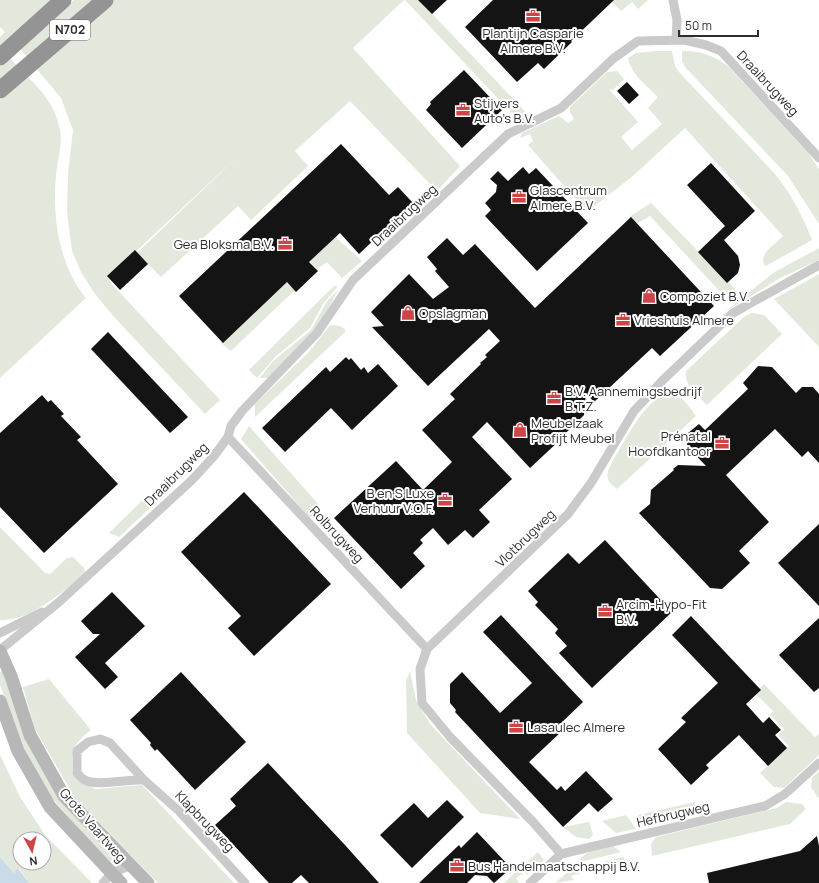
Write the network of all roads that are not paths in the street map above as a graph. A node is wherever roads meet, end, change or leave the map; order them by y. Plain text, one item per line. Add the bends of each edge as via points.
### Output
1 (63, 0) edge
2 (105, 0) edge
3 (673, 0) edge
4 (676, 40) junction
5 (0, 57) edge
6 (0, 90) edge
7 (819, 158) edge
8 (819, 265) edge
9 (228, 437) junction
10 (59, 602) junction
11 (0, 633) edge
12 (427, 649) junction
13 (0, 650) edge
14 (0, 701) edge
15 (819, 763) edge
16 (144, 780) junction
17 (562, 854) junction
18 (129, 866) junction
19 (112, 873) junction
20 (103, 883) edge
21 (121, 883) edge
22 (148, 883) edge
23 (245, 883) edge
24 (530, 883) edge

1 - 5 highway, N702
2 - 6 highway, N702
3 - 4 street via 677,20
4 - 7 street, Draaibrugweg via 706,45 721,51
4 - 9 street, Draaibrugweg via 638,41 614,58 561,108 508,134 353,280 317,333 242,410 231,426
8 - 12 street, Vlotbrugweg via 733,313 663,380 634,411 591,483 568,514
9 - 10 street, Draaibrugweg via 192,480
9 - 12 street, Rolbrugweg
10 - 11 street, Draaibrugweg
10 - 13 street, Draaibrugweg
12 - 17 street, Vlotbrugweg via 420,669 422,703 450,737
13 - 18 main road, Grote Vaartweg via 30,735 64,796
14 - 19 main road, Grote Vaartweg via 18,751 50,807
15 - 17 street, Hefbrugweg via 785,794 765,806
16 - 16 street, Klapbrugweg via 127,779 98,783 85,781 77,773 77,751 88,742 100,739 110,743
16 - 23 street, Klapbrugweg via 179,811
17 - 24 street, Hefbrugweg
18 - 19 street
18 - 21 street
18 - 22 main road, Grote Vaartweg
19 - 20 street
19 - 21 main road, Grote Vaartweg

